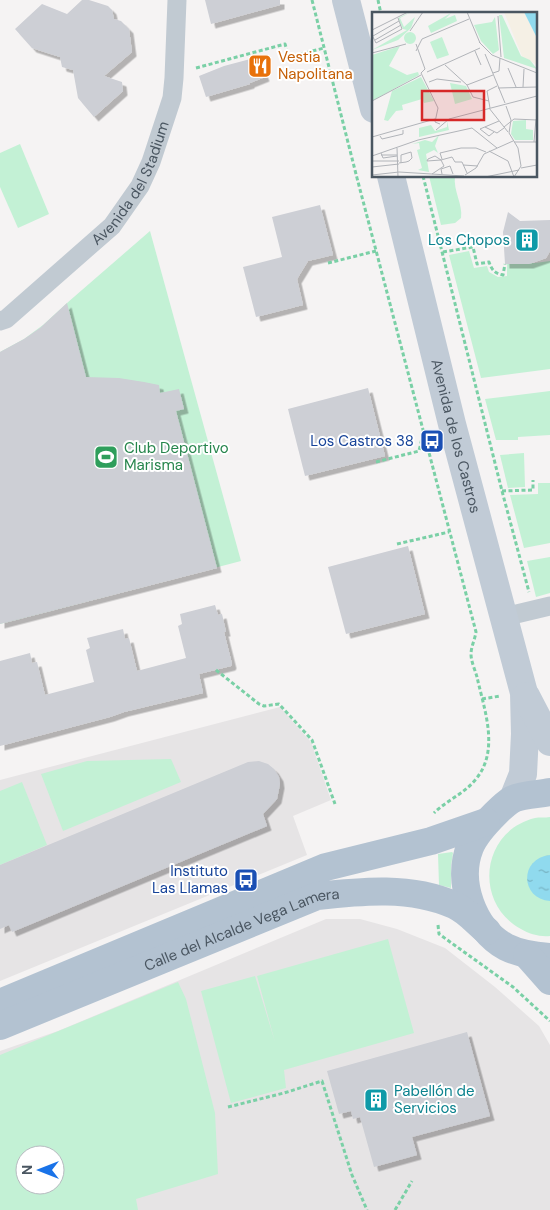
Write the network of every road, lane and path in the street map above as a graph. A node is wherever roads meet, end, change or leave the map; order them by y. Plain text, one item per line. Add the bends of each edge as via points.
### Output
1 (177, 0) edge
2 (312, 0) edge
3 (346, 0) edge
4 (324, 48) junction
5 (196, 68) dead end
6 (372, 101) edge
7 (391, 178) edge
8 (424, 178) edge
9 (376, 251) junction
10 (443, 252) junction
11 (328, 263) dead end
12 (504, 264) dead end
13 (0, 321) edge
14 (424, 432) junction
15 (376, 462) dead end
16 (533, 480) dead end
17 (502, 492) junction
18 (449, 532) junction
19 (397, 544) dead end
20 (531, 600) dead end
21 (550, 606) edge
22 (504, 617) junction
23 (216, 670) dead end
24 (524, 693) junction
25 (550, 742) edge
26 (550, 792) edge
27 (513, 799) junction
28 (335, 804) dead end
29 (486, 822) junction
30 (431, 841) junction
31 (436, 899) junction
32 (487, 931) junction
33 (538, 956) edge
34 (550, 981) edge
35 (0, 1003) edge
36 (550, 1021) edge
37 (0, 1026) edge
38 (228, 1107) dead end
39 (412, 1181) dead end
40 (367, 1210) edge
41 (395, 1210) edge

1 - 13 street, Avenida del Stadium via 172,98 140,186 112,226
2 - 4 path
3 - 6 main road
4 - 5 path via 289,57 285,44
4 - 9 path
7 - 22 main road, Avenida de los Castros
8 - 10 path
9 - 11 path
9 - 14 path
10 - 12 path via 473,247 477,264 489,262 495,273 503,275
10 - 17 path
14 - 15 path via 419,451
14 - 18 path
16 - 17 path via 533,490
17 - 20 path
18 - 19 path
18 - 30 path via 476,632 471,654 488,720 489,738 485,763 476,779 430,817
21 - 22 street
22 - 24 main road, Avenida de los Castros
23 - 28 path via 259,704 279,704 312,740
24 - 25 main road, Avenida de los Castros
24 - 27 main road, Avenida de los Castros via 523,774
26 - 27 main road
27 - 29 main road
29 - 30 main road, Calle del Alcalde Vega Lamera
29 - 32 main road via 470,847 465,873 467,894
30 - 35 main road, Calle del Alcalde Vega Lamera via 326,867
31 - 32 main road, Calle del Alcalde Vega Lamera via 455,905
31 - 36 path via 439,934 513,987
31 - 37 main road, Calle del Alcalde Vega Lamera via 394,891 317,896
32 - 33 main road, Calle del Alcalde Vega Lamera via 505,947
33 - 34 main road
38 - 40 path via 322,1081 352,1176
39 - 41 path

